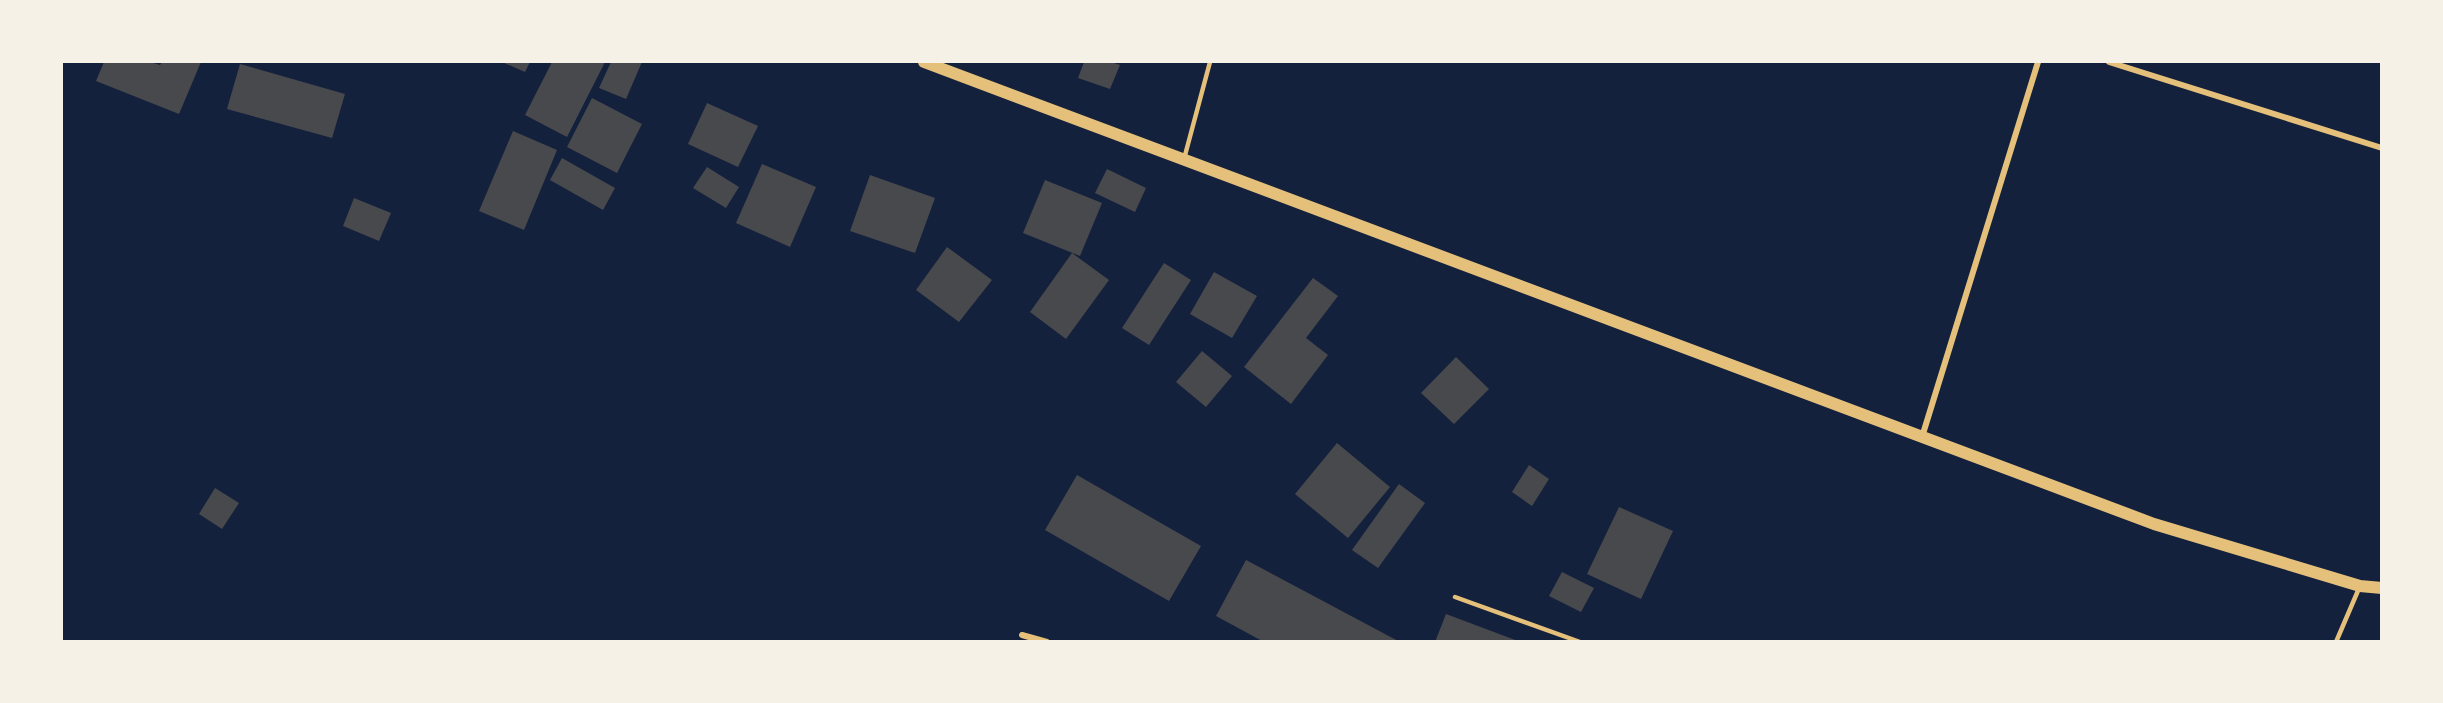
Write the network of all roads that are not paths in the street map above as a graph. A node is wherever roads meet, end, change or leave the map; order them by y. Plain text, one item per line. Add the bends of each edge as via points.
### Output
1 (924, 62) edge
2 (1210, 62) edge
3 (2038, 62) edge
4 (2109, 62) edge
5 (2382, 148) edge
6 (1184, 159) junction
7 (1922, 437) junction
8 (2360, 586) junction
9 (2382, 588) edge
10 (1455, 597) dead end
11 (1023, 634) dead end
12 (1047, 642) edge
13 (1580, 642) edge
14 (2336, 642) edge

1 - 6 main road
2 - 6 lane
3 - 7 street
4 - 5 street
6 - 7 main road
7 - 8 main road via 2154,524
8 - 9 main road
8 - 14 lane
10 - 13 lane
11 - 12 street

